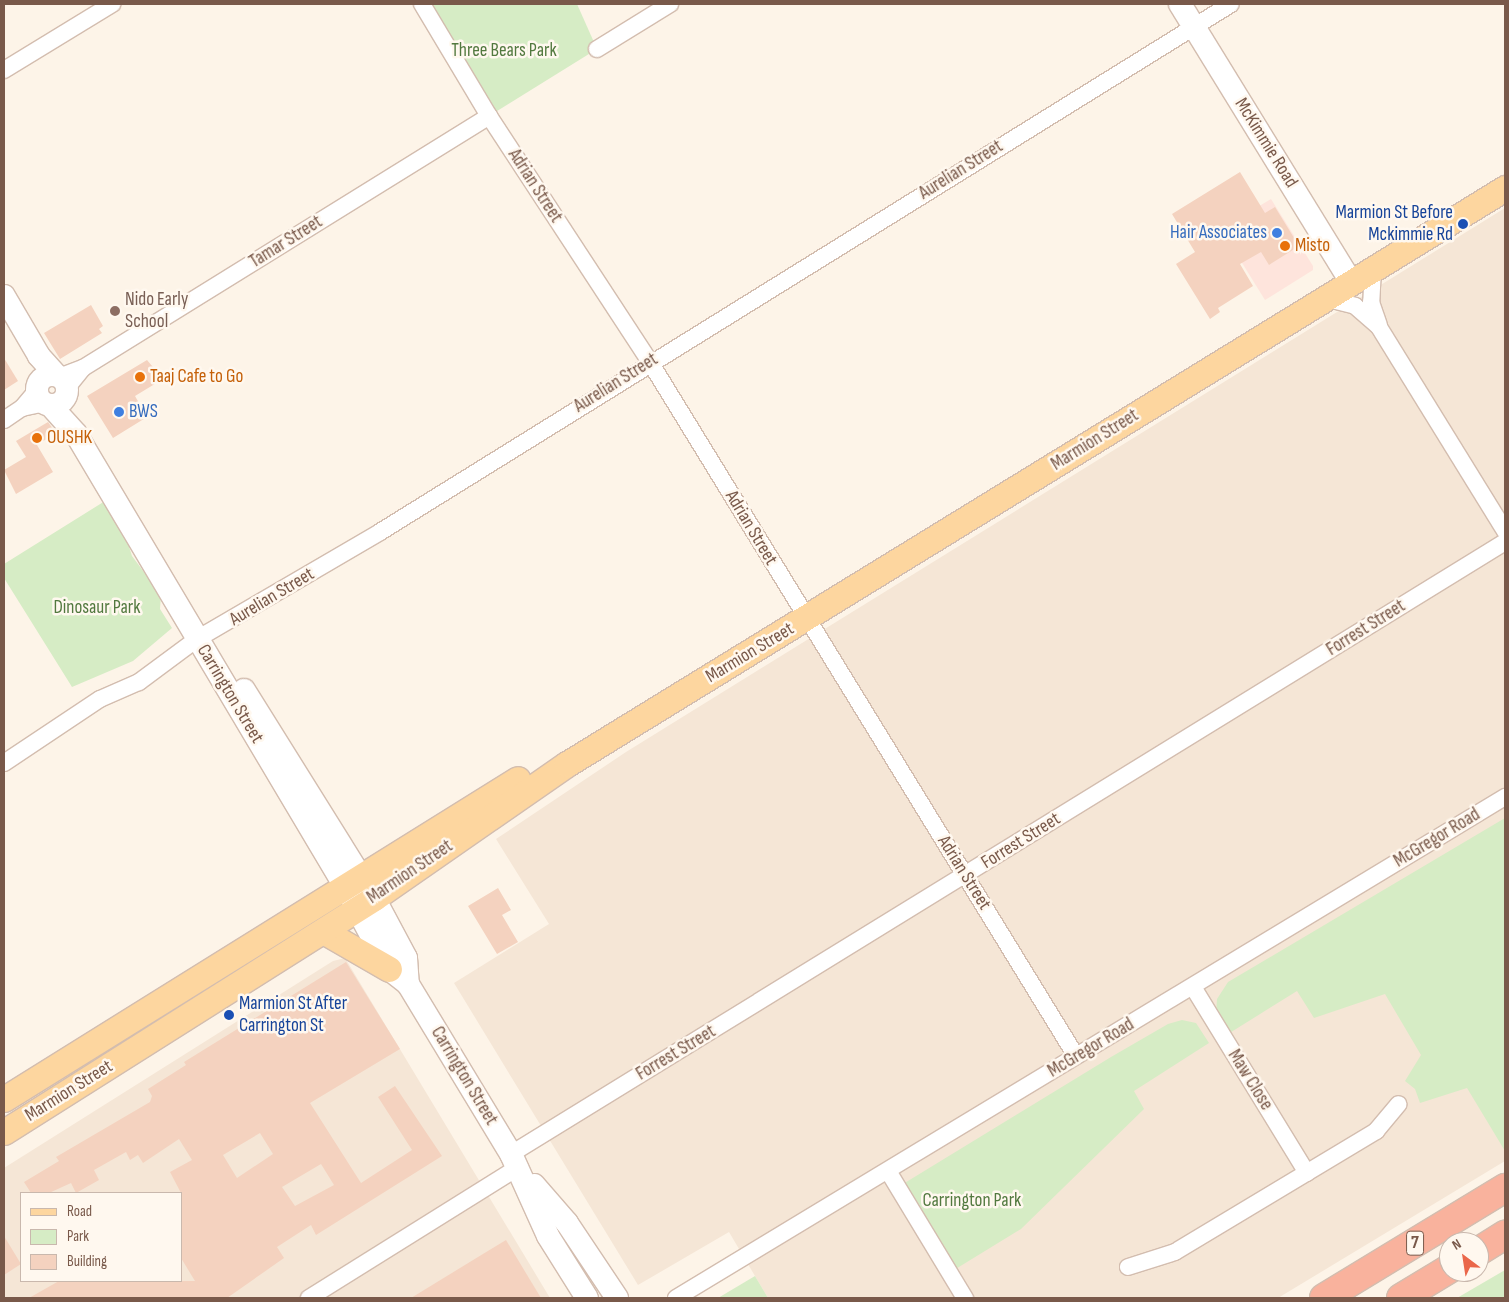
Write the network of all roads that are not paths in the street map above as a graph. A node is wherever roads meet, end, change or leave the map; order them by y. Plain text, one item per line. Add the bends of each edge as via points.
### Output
1 (112, 4) edge
2 (422, 4) edge
3 (670, 4) edge
4 (1180, 4) edge
5 (1231, 4) edge
6 (1194, 27) junction
7 (597, 49) dead end
8 (4, 70) edge
9 (489, 116) junction
10 (1505, 170) edge
11 (1505, 188) edge
12 (1373, 269) junction
13 (1348, 276) junction
14 (4, 296) edge
15 (1324, 298) junction
16 (4, 318) edge
17 (1379, 327) junction
18 (650, 362) junction
19 (52, 390) junction
20 (4, 420) edge
21 (1505, 531) edge
22 (1505, 542) edge
23 (803, 612) junction
24 (204, 637) junction
25 (4, 764) edge
26 (1505, 797) edge
27 (966, 875) junction
28 (360, 893) junction
29 (323, 930) junction
30 (389, 969) junction
31 (408, 984) junction
32 (1193, 987) junction
33 (1076, 1056) junction
34 (4, 1099) edge
35 (1399, 1104) dead end
36 (4, 1132) edge
37 (515, 1161) junction
38 (888, 1171) junction
39 (1307, 1173) junction
40 (1505, 1188) edge
41 (1505, 1235) edge
42 (1489, 1245) edge
43 (1128, 1267) dead end
44 (1439, 1275) edge
45 (309, 1298) edge
46 (587, 1298) edge
47 (616, 1298) edge
48 (676, 1298) edge
49 (965, 1298) edge
50 (1324, 1298) edge
51 (1401, 1298) edge

1 - 8 street
2 - 9 street, Adrian Street
3 - 7 street
4 - 6 main road, McKimmie Road
5 - 6 street, Aurelian Street
6 - 13 main road, McKimmie Road
6 - 18 street, Aurelian Street
9 - 18 street, Adrian Street
9 - 19 street, Tamar Street
10 - 13 main road, Marmion Street
11 - 12 main road, Marmion Street
12 - 13 main road, Marmion Street
12 - 17 street via 1371,302
13 - 15 main road, Marmion Street
13 - 23 main road, Marmion Street
14 - 19 main road, Carrington Street via 40,356
15 - 17 street via 1355,306
15 - 23 main road, Marmion Street
16 - 19 main road, Carrington Street
17 - 21 street
18 - 23 street, Adrian Street
18 - 24 street, Aurelian Street
19 - 20 street, Tamar Street
19 - 24 main road, Carrington Street
22 - 27 street, Forrest Street
23 - 27 street, Adrian Street
23 - 28 main road, Marmion Street
24 - 25 street, Aurelian Street via 139,682 100,699
24 - 28 main road, Carrington Street
26 - 32 street, McGregor Road
27 - 33 street, Adrian Street
27 - 37 street, Forrest Street
28 - 29 main road, Marmion Street
28 - 30 main road, Carrington Street
28 - 31 main road, Carrington Street via 406,958
28 - 34 main road, Marmion Street
29 - 30 main road
29 - 36 main road, Marmion Street
30 - 31 main road, Carrington Street
31 - 37 main road, Carrington Street
32 - 33 street, McGregor Road
32 - 39 street, Maw Close
33 - 38 street, McGregor Road
35 - 39 street via 1376,1131
37 - 45 street, Forrest Street
37 - 46 main road, Carrington Street via 548,1236
37 - 47 main road, Carrington Street via 566,1223
38 - 48 street, McGregor Road
38 - 49 street
39 - 43 street via 1174,1252
40 - 50 highway, 7
41 - 42 highway
44 - 51 highway, 7

